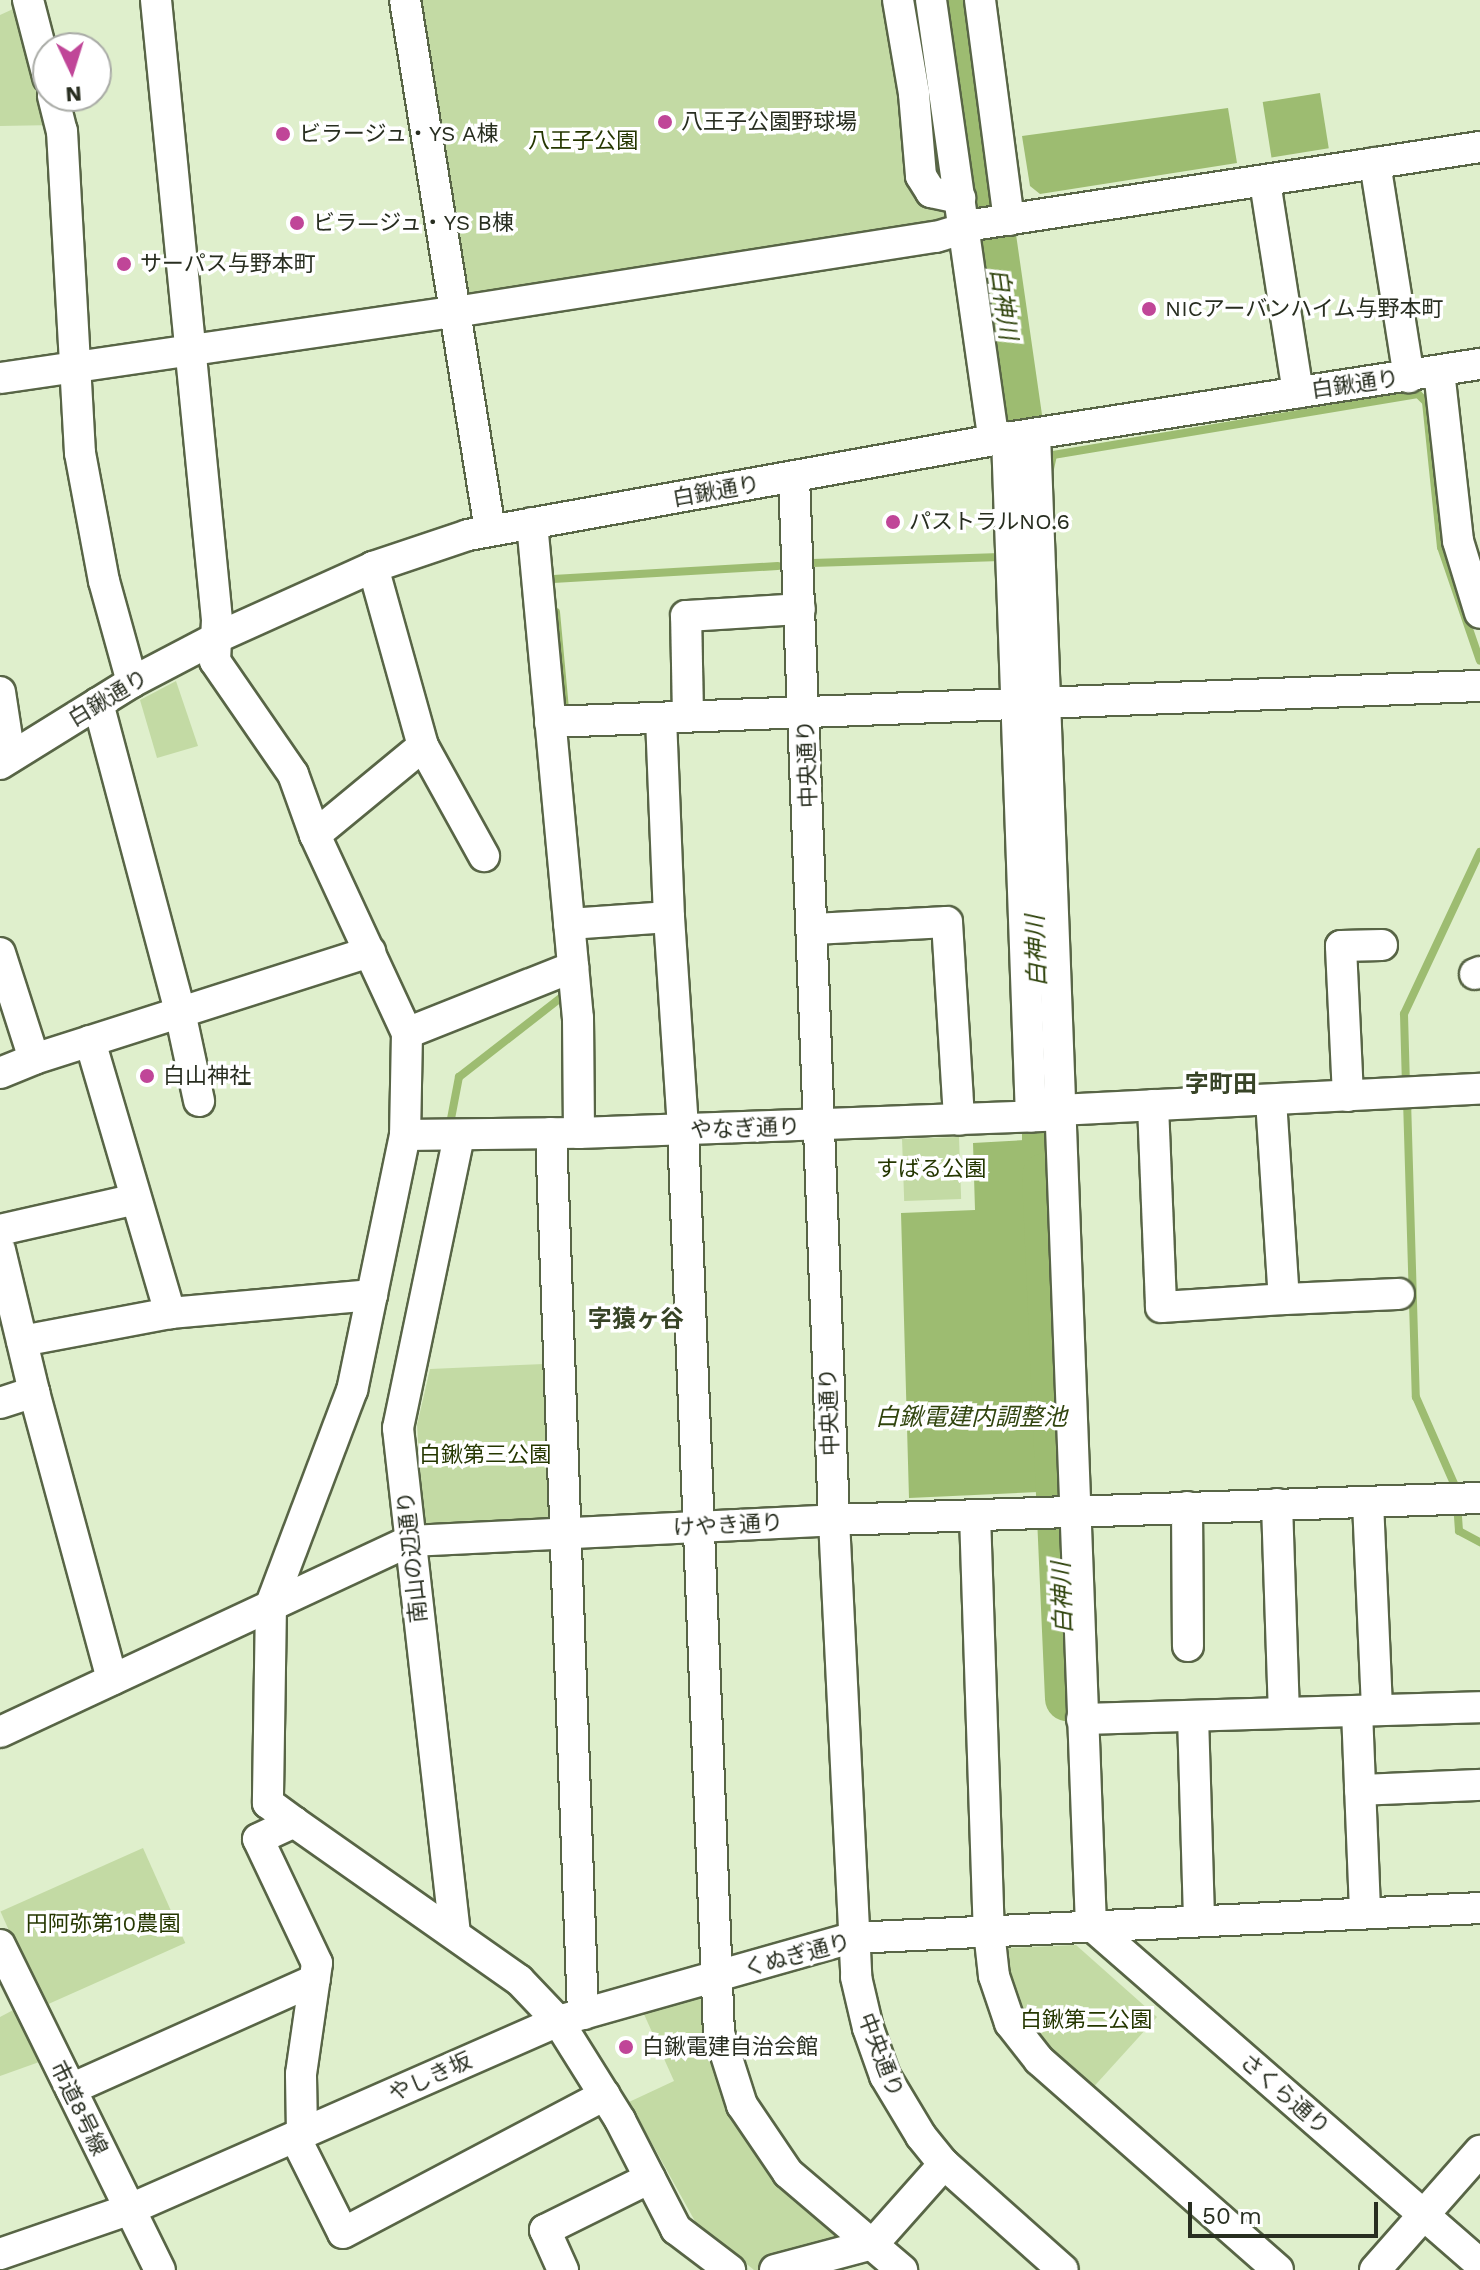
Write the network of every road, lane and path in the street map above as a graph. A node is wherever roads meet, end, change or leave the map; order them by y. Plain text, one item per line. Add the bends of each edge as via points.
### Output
1 (28, 0) edge
2 (156, 0) edge
3 (405, 0) edge
4 (898, 0) edge
5 (931, 0) edge
6 (980, 0) edge
7 (36, 32) edge
8 (57, 112) edge
9 (1480, 147) edge
10 (1375, 163) junction
11 (1265, 182) junction
12 (960, 198) junction
13 (988, 224) junction
14 (455, 312) junction
15 (189, 350) junction
16 (1480, 364) edge
17 (72, 368) junction
18 (1439, 371) junction
19 (1409, 377) junction
20 (0, 378) edge
21 (1298, 392) junction
22 (1016, 436) junction
23 (794, 478) junction
24 (532, 523) junction
25 (490, 530) junction
26 (373, 567) junction
27 (800, 609) junction
28 (1480, 613) edge
29 (216, 638) junction
30 (132, 682) junction
31 (1480, 686) edge
32 (0, 692) edge
33 (1030, 702) junction
34 (98, 703) junction
35 (805, 712) junction
36 (674, 717) junction
37 (550, 722) junction
38 (423, 746) junction
39 (5, 760) edge
40 (315, 835) junction
41 (484, 856) dead end
42 (669, 917) junction
43 (569, 924) junction
44 (814, 929) junction
45 (1382, 945) dead end
46 (370, 952) junction
47 (0, 953) edge
48 (573, 967) junction
49 (180, 1012) junction
50 (407, 1033) junction
51 (90, 1041) junction
52 (34, 1059) junction
53 (0, 1073) edge
54 (1480, 1089) edge
55 (1348, 1096) junction
56 (1271, 1100) junction
57 (199, 1101) dead end
58 (1153, 1105) junction
59 (1048, 1115) junction
60 (959, 1120) junction
61 (818, 1125) junction
62 (683, 1130) junction
63 (565, 1133) junction
64 (405, 1135) junction
65 (459, 1136) junction
66 (136, 1199) junction
67 (0, 1230) edge
68 (0, 1250) edge
69 (1399, 1294) dead end
70 (372, 1295) junction
71 (1284, 1299) junction
72 (170, 1313) junction
73 (22, 1341) junction
74 (34, 1392) junction
75 (0, 1403) edge
76 (1480, 1498) edge
77 (1368, 1502) junction
78 (1277, 1504) junction
79 (1187, 1507) junction
80 (1064, 1511) junction
81 (975, 1515) junction
82 (834, 1520) junction
83 (697, 1527) junction
84 (566, 1533) junction
85 (410, 1541) junction
86 (271, 1604) junction
87 (1188, 1646) dead end
88 (112, 1680) junction
89 (1480, 1707) edge
90 (1367, 1710) junction
91 (1284, 1713) junction
92 (1193, 1716) junction
93 (1082, 1719) junction
94 (0, 1732) edge
95 (1480, 1785) edge
96 (1360, 1790) junction
97 (294, 1822) junction
98 (1480, 1908) edge
99 (1365, 1913) junction
100 (1199, 1920) junction
101 (1091, 1925) junction
102 (989, 1931) junction
103 (455, 1934) junction
104 (852, 1938) junction
105 (0, 1945) edge
106 (714, 1978) junction
107 (315, 1980) junction
108 (570, 2018) junction
109 (71, 2089) junction
110 (605, 2095) junction
111 (298, 2135) junction
112 (1480, 2151) edge
113 (944, 2164) junction
114 (650, 2178) junction
115 (128, 2210) junction
116 (1424, 2215) junction
117 (873, 2244) junction
118 (0, 2254) edge
119 (1480, 2264) edge
120 (160, 2270) edge
121 (563, 2270) edge
122 (730, 2270) edge
123 (775, 2270) edge
124 (902, 2270) edge
125 (1063, 2270) edge
126 (1278, 2270) edge
127 (1375, 2270) edge

1 - 7 street
2 - 15 street
3 - 14 street
4 - 12 street via 921,176 931,192
5 - 12 street
6 - 13 street
8 - 17 street
9 - 10 street
10 - 11 street
10 - 19 street
11 - 13 street
11 - 21 street
12 - 13 street
13 - 14 street via 936,237
13 - 22 street
14 - 15 street
14 - 25 street
15 - 17 street
15 - 29 street
16 - 18 street, 白鍬通り
17 - 20 street
17 - 30 street via 80,453 101,567
18 - 19 street, 白鍬通り
18 - 28 street via 1458,541
19 - 21 street, 白鍬通り
21 - 22 street, 白鍬通り
22 - 23 street, 白鍬通り
22 - 33 street
23 - 24 street, 白鍬通り
23 - 27 street, 中央通り
24 - 25 street, 白鍬通り
24 - 37 street
25 - 26 street, 白鍬通り
26 - 29 street, 白鍬通り
26 - 38 street
27 - 35 street, 中央通り
27 - 36 street via 686,616
29 - 30 street, 白鍬通り
29 - 40 street via 215,661 293,774
30 - 34 street, 白鍬通り
31 - 33 street
32 - 39 street
33 - 35 street
33 - 59 street
34 - 39 street, 白鍬通り
34 - 49 street
35 - 36 street
35 - 44 street, 中央通り
36 - 37 street
36 - 42 street
37 - 43 street
38 - 40 street
38 - 41 street
40 - 46 street
42 - 43 street
42 - 62 street
43 - 48 street
44 - 60 street via 947,922
44 - 61 street, 中央通り
45 - 55 street via 1341,946
46 - 49 street
46 - 50 street
47 - 52 street
48 - 50 street
48 - 63 street via 578,1018
49 - 51 street
49 - 57 street
50 - 64 street
51 - 52 street
51 - 66 street
52 - 53 street
54 - 55 street, やなぎ通り
55 - 56 street, やなぎ通り
56 - 58 street, やなぎ通り
56 - 71 street
58 - 59 street, やなぎ通り
58 - 71 street via 1161,1307
59 - 60 street, やなぎ通り
59 - 80 street
60 - 61 street, やなぎ通り
61 - 62 street, やなぎ通り
61 - 82 street, 中央通り
62 - 63 street, やなぎ通り
62 - 83 street
63 - 65 street, やなぎ通り
63 - 84 street
64 - 65 street, やなぎ通り
64 - 70 street
65 - 85 street, 南山の辺通り via 398,1428
66 - 67 street
66 - 72 street
68 - 73 street
69 - 71 street
70 - 72 street
70 - 86 street via 352,1390
72 - 73 street
73 - 74 street
74 - 75 street
74 - 88 street
76 - 77 street, けやき通り
77 - 78 street, けやき通り
77 - 90 street
78 - 79 street, けやき通り
78 - 91 street
79 - 80 street, けやき通り
79 - 87 street
80 - 81 street, けやき通り
80 - 93 street
81 - 82 street, けやき通り
81 - 102 street
82 - 83 street, けやき通り
82 - 104 street, 中央通り
83 - 84 street, けやき通り
83 - 106 street
84 - 85 street, けやき通り
84 - 108 street
85 - 86 street
85 - 103 street, 南山の辺通り
86 - 88 street
86 - 97 street via 268,1803
88 - 94 street
89 - 90 street
90 - 91 street
90 - 96 street
91 - 92 street
92 - 93 street
92 - 100 street
93 - 101 street
95 - 96 street
96 - 99 street
97 - 103 street
97 - 107 street via 258,1839 317,1963
98 - 99 street, くぬぎ通り
99 - 100 street, くぬぎ通り
100 - 101 street, くぬぎ通り
101 - 102 street, くぬぎ通り
101 - 116 street, さくら通り
102 - 104 street, くぬぎ通り
102 - 126 street via 994,1976 1010,2023 1039,2060
103 - 108 street
104 - 106 street, くぬぎ通り
104 - 113 street, 中央通り via 863,2010 885,2076
105 - 109 street, 市道8号線
106 - 108 street, くぬぎ通り
106 - 117 street via 719,2033 742,2105 788,2173
107 - 109 street
107 - 111 street
108 - 110 street
108 - 111 street, やしき坂
109 - 115 street, 市道8号線
110 - 111 street via 343,2233
110 - 114 street
111 - 115 street, やしき坂
112 - 116 street
113 - 117 street
113 - 125 street, 中央通り
114 - 121 street via 545,2230
114 - 122 street via 676,2229
115 - 118 street, やしき坂
115 - 120 street, 市道8号線
116 - 119 street, さくら通り
116 - 127 street
117 - 123 street
117 - 124 street

